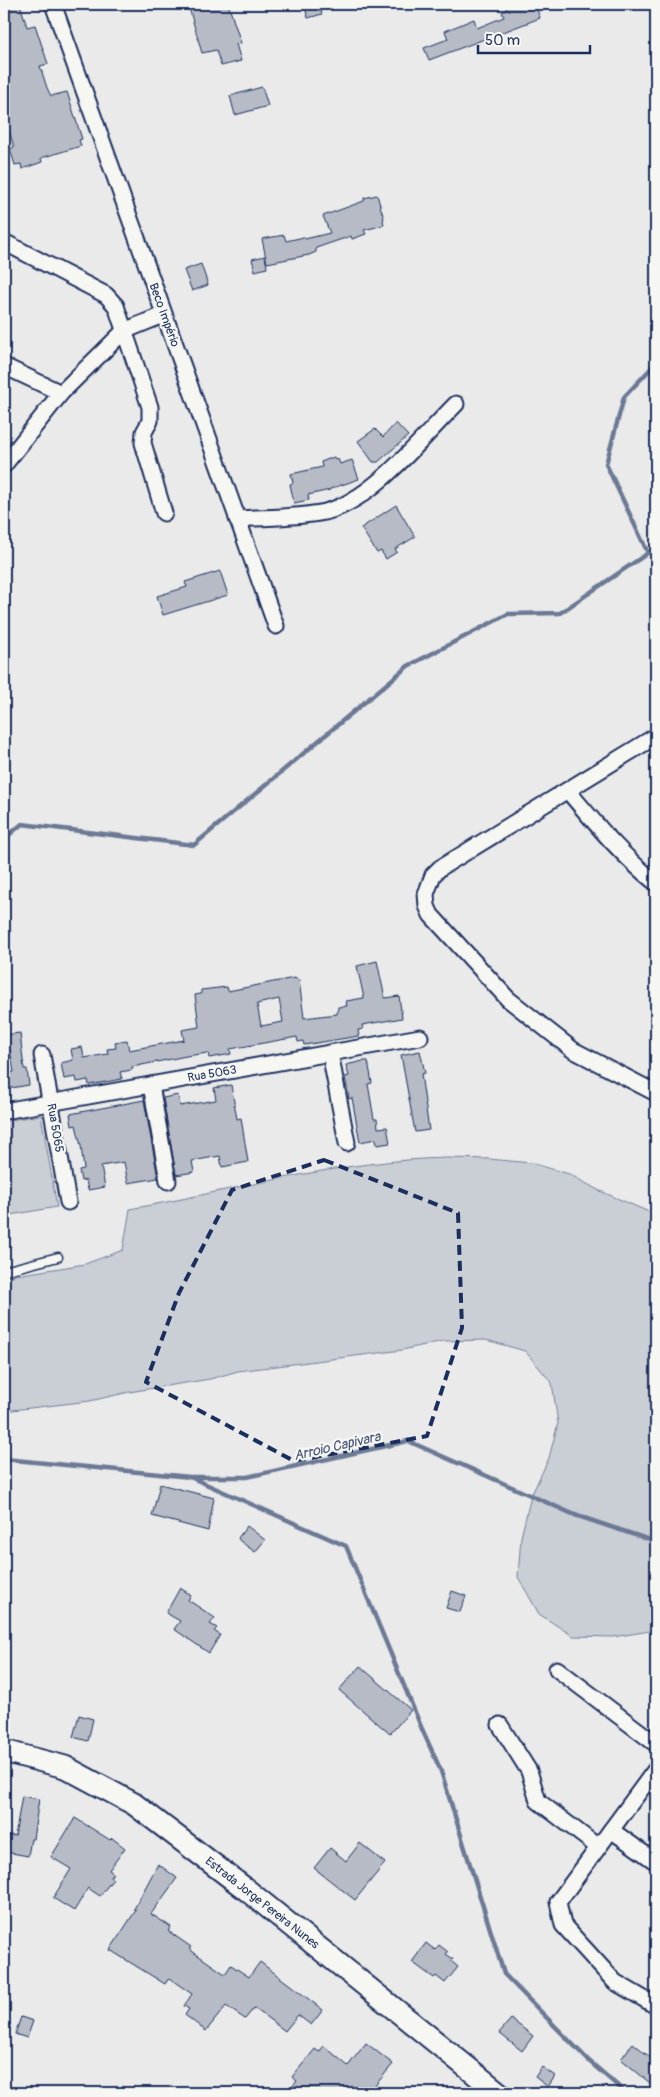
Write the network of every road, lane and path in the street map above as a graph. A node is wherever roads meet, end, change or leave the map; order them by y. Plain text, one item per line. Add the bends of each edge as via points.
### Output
1 (54, 4) edge
2 (4, 242) edge
3 (163, 315) junction
4 (124, 331) junction
5 (4, 366) edge
6 (61, 393) junction
7 (456, 404) dead end
8 (4, 465) edge
9 (164, 513) dead end
10 (237, 519) junction
11 (276, 626) dead end
12 (656, 736) edge
13 (568, 791) junction
14 (656, 883) edge
15 (420, 1037) dead end
16 (330, 1053) junction
17 (42, 1055) dead end
18 (151, 1085) junction
19 (656, 1093) edge
20 (51, 1103) junction
21 (4, 1111) edge
22 (347, 1143) dead end
23 (168, 1181) dead end
24 (68, 1202) dead end
25 (58, 1257) dead end
26 (4, 1271) edge
27 (557, 1669) dead end
28 (500, 1725) dead end
29 (656, 1744) edge
30 (4, 1751) edge
31 (656, 1769) edge
32 (612, 1830) junction
33 (598, 1847) junction
34 (656, 1862) edge
35 (656, 2006) edge
36 (499, 2093) edge

1 - 3 street, Beco Império
2 - 4 street via 106,296 116,306
3 - 4 street
3 - 10 street, Beco Império
4 - 6 street
4 - 9 street via 150,407 143,443
5 - 6 street
6 - 8 street
7 - 10 street via 390,472 354,500 326,512
10 - 11 street, Beco Império
12 - 13 street
13 - 14 street via 606,837
13 - 19 street via 440,868 428,883 427,906 437,923 508,1000 573,1050
15 - 16 street, Rua 5063
16 - 18 street, Rua 5063
16 - 22 street
17 - 20 street, Rua 5065
18 - 20 street, Rua 5063
18 - 23 street
20 - 21 street, Rua 5063
20 - 24 street, Rua 5065
25 - 26 lane
27 - 29 street
28 - 33 street via 529,1771 538,1801
30 - 36 street, Estrada Jorge Pereira Nunes via 65,1767 134,1804 243,1887
31 - 32 street
32 - 33 street
32 - 34 street
33 - 35 street via 558,1902 563,1925 615,1982

